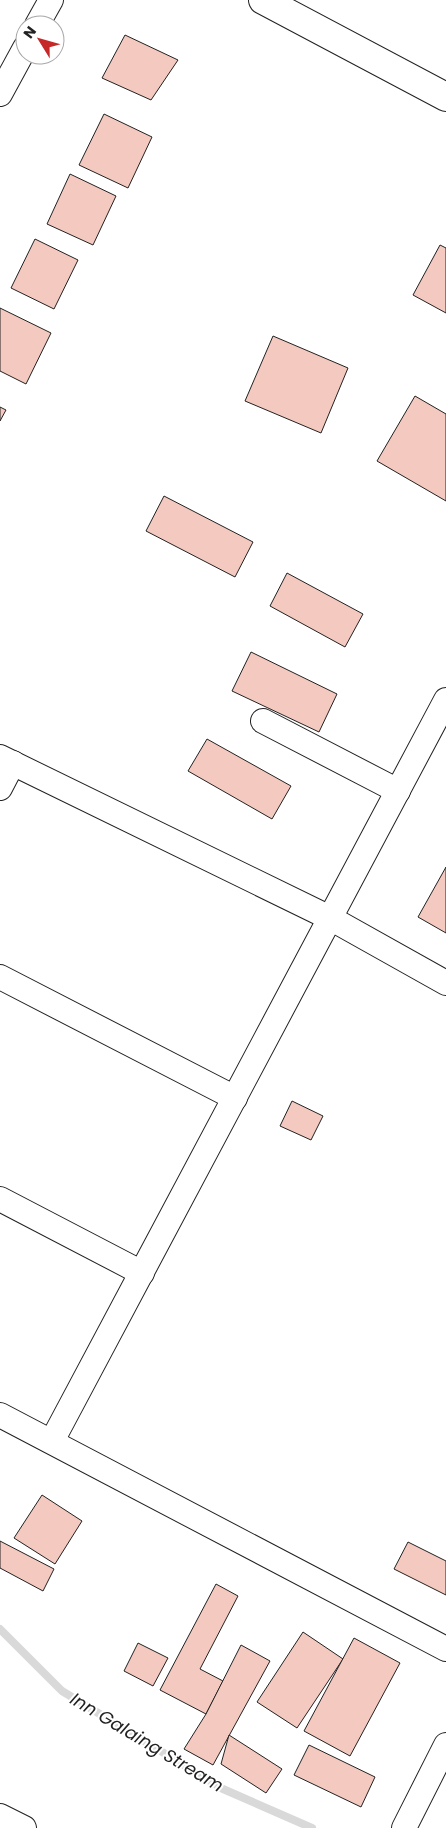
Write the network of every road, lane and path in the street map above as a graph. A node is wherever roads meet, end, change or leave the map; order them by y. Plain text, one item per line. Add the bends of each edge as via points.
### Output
1 (51, 0) edge
2 (275, 3) edge
3 (43, 15) edge
4 (16, 65) edge
5 (0, 94) edge
6 (446, 97) edge
7 (446, 700) edge
8 (263, 721) dead end
9 (6, 760) edge
10 (0, 788) edge
11 (398, 791) junction
12 (330, 918) junction
13 (0, 977) edge
14 (446, 982) edge
15 (235, 1098) junction
16 (0, 1199) edge
17 (142, 1273) junction
18 (0, 1415) edge
19 (52, 1441) junction
20 (446, 1649) edge
21 (446, 1745) edge
22 (0, 1816) edge
23 (24, 1828) edge
24 (404, 1828) edge

1 - 3 street
2 - 6 main road
4 - 5 street
7 - 11 street
8 - 11 street
9 - 10 street
9 - 12 street
11 - 12 street
12 - 14 street
12 - 15 street
13 - 15 street
15 - 17 street
16 - 17 street
17 - 19 street
18 - 19 street
19 - 20 street
21 - 24 street
22 - 23 street

